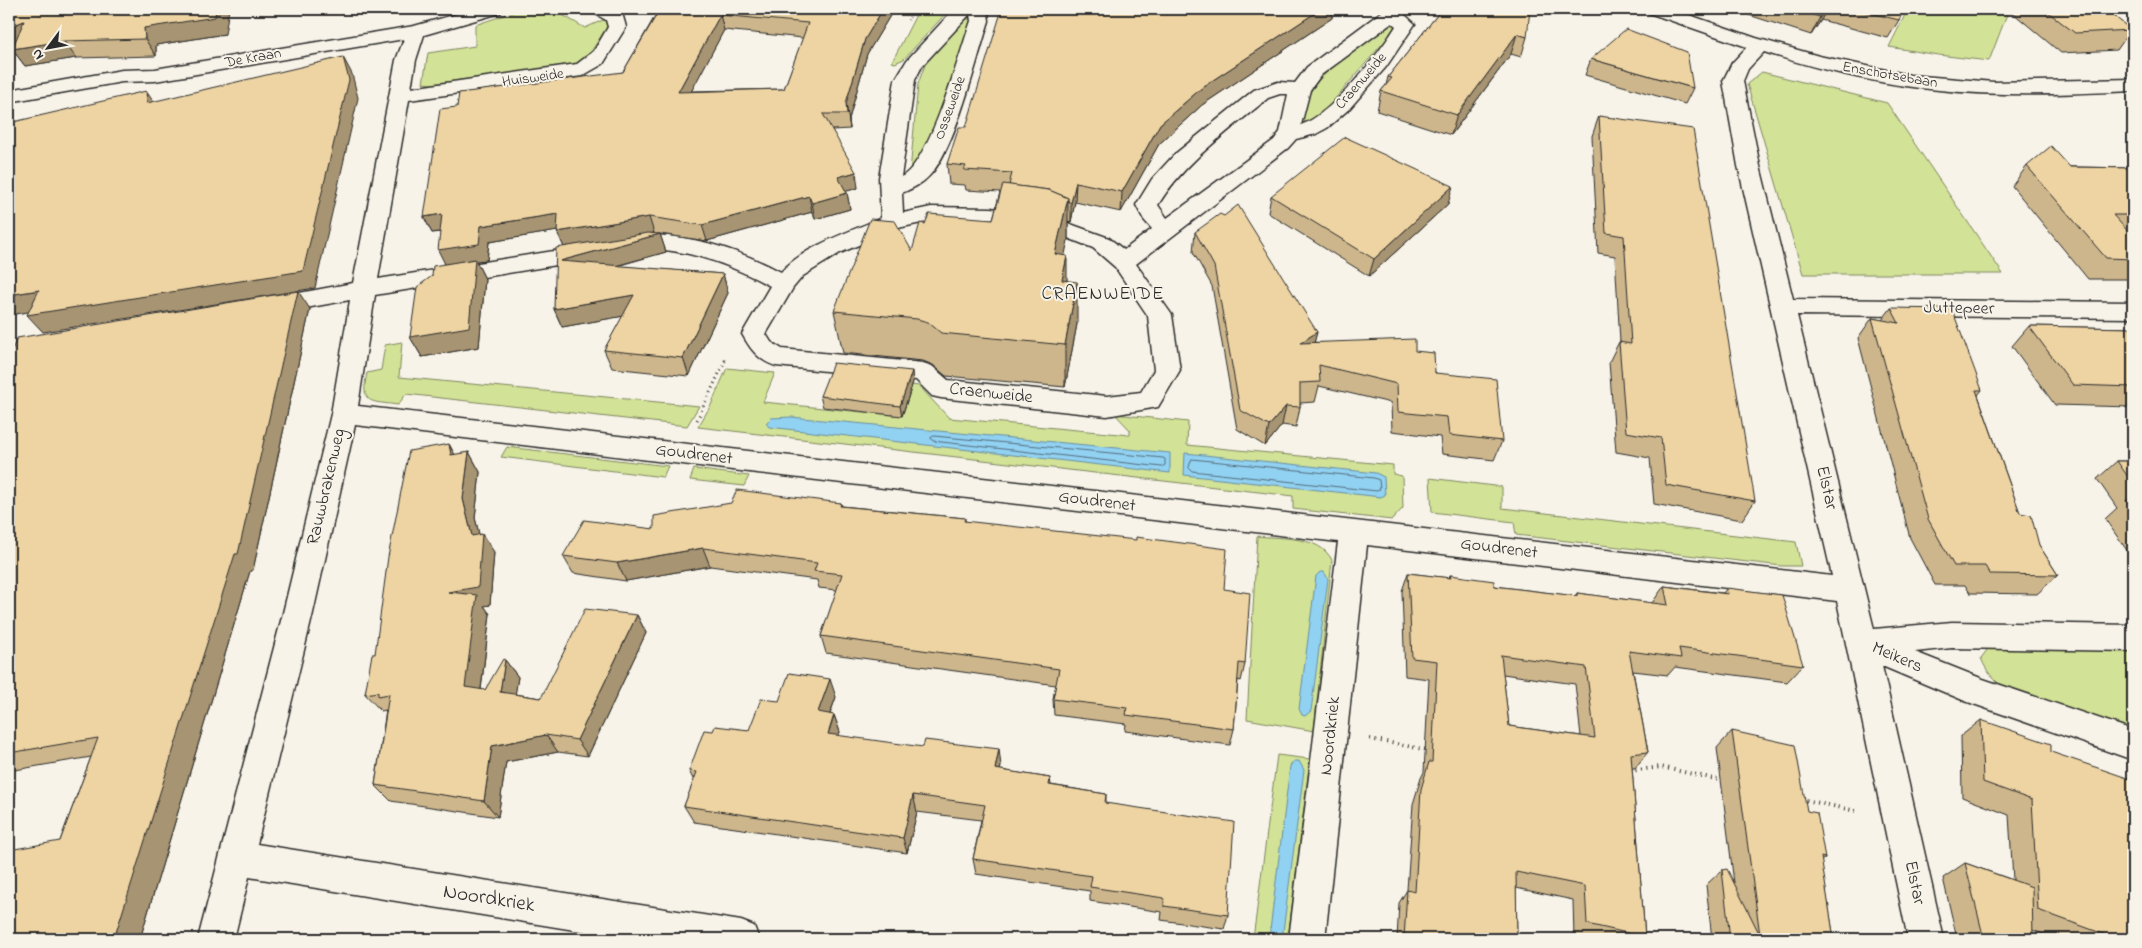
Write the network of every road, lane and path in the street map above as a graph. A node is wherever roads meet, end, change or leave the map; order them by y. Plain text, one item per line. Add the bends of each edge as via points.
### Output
1 (494, 9) edge
2 (600, 9) edge
3 (964, 9) edge
4 (975, 9) edge
5 (1655, 9) edge
6 (1395, 11) edge
7 (464, 13) edge
8 (416, 31) junction
9 (1760, 46) junction
10 (2133, 85) edge
11 (1300, 89) junction
12 (400, 95) junction
13 (9, 96) edge
14 (1290, 133) junction
15 (890, 190) junction
16 (892, 222) junction
17 (1166, 230) junction
18 (1123, 262) junction
19 (784, 283) junction
20 (364, 290) junction
21 (1784, 307) junction
22 (250, 309) edge
23 (2133, 310) edge
24 (762, 348) junction
25 (344, 414) junction
26 (679, 453) junction
27 (1354, 532) junction
28 (1850, 590) junction
29 (2133, 638) edge
30 (1861, 643) junction
31 (1332, 732) junction
32 (2133, 745) edge
33 (1429, 750) dead end
34 (1622, 772) edge
35 (1728, 782) dead end
36 (1795, 797) edge
37 (1900, 821) junction
38 (236, 858) junction
39 (216, 939) edge
40 (741, 939) edge
41 (1307, 939) edge
42 (1926, 939) edge

1 - 7 street, De Kraan
2 - 12 street, Huisweide via 615,18 617,27 597,62 586,68
3 - 15 street via 914,64 904,80
4 - 15 street, Osseweide via 980,14 980,21 937,145 924,169 912,180
5 - 9 street, Enschotsebaan
6 - 11 street, Craenweide via 1314,71
6 - 14 street, Craenweide via 1406,24 1400,36 1349,96 1319,125 1304,132
7 - 8 street, De Kraan
8 - 12 street, Rauwbrakenweg via 406,60
8 - 13 street, De Kraan
9 - 10 street, Enschotsebaan via 1858,72 1911,82 2035,90
9 - 21 street, Elstar via 1739,67 1733,81 1749,166
11 - 14 street, Craenweide
11 - 17 street via 1278,88 1261,94 1182,159 1160,184 1147,206
12 - 20 street, Rauwbrakenweg
14 - 17 street via 1282,144
15 - 16 street
16 - 18 street, Craenweide via 931,214 991,215 1054,225 1101,243
16 - 19 street, Craenweide via 832,248 796,271
17 - 18 street
18 - 24 street, Craenweide via 1160,315 1167,370 1149,400 1107,406 941,389 923,372 776,357
19 - 20 street via 749,264 708,248 680,242 654,242
19 - 24 street, Craenweide via 754,334
20 - 22 street
20 - 25 street, Rauwbrakenweg
21 - 23 street, Juttepeer
21 - 28 street, Elstar
24 - 26 path via 725,362
25 - 26 street, Goudrenet
25 - 38 street, Rauwbrakenweg
26 - 27 street, Goudrenet
27 - 28 street, Goudrenet
27 - 31 street, Noordkriek
28 - 30 street, Elstar
29 - 30 street, Meikers via 1952,635
30 - 32 street, Meikers via 1976,691
30 - 37 street, Elstar
31 - 33 path
31 - 41 street, Noordkriek
34 - 35 path via 1661,767
36 - 37 path
37 - 42 street, Elstar
38 - 39 street, Rauwbrakenweg
38 - 40 street, Noordkriek

